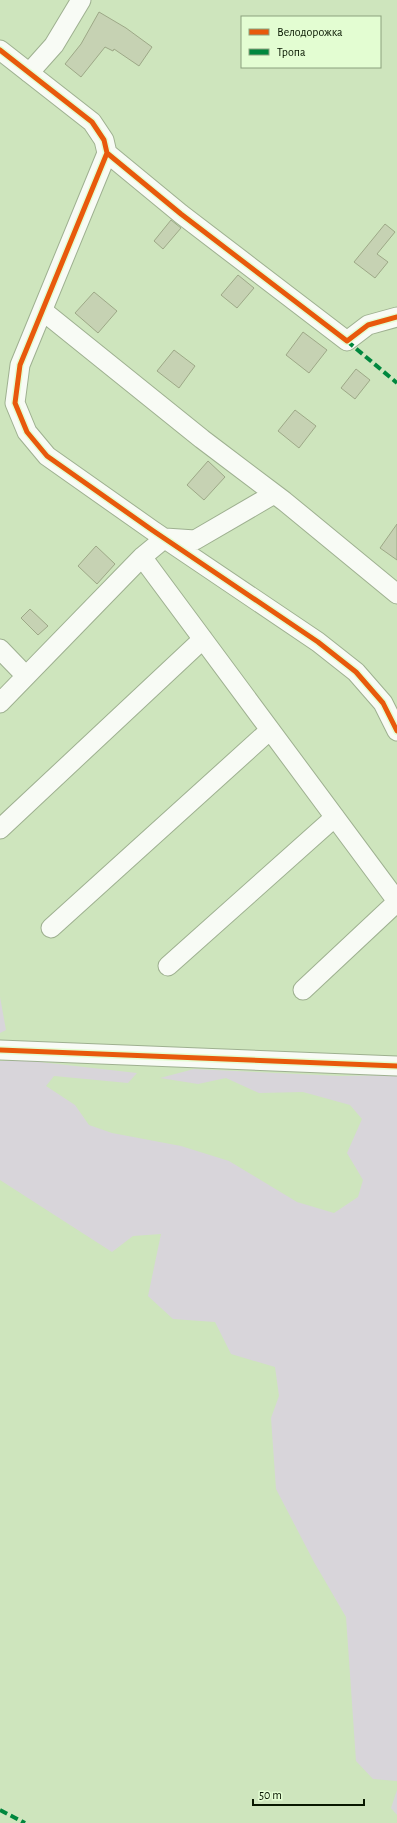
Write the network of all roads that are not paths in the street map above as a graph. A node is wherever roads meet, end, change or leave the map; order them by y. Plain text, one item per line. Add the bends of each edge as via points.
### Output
1 (80, 0) edge
2 (0, 50) edge
3 (30, 73) junction
4 (107, 154) junction
5 (42, 311) junction
6 (397, 317) edge
7 (274, 494) junction
8 (165, 538) junction
9 (142, 557) junction
10 (397, 594) edge
11 (202, 639) junction
12 (0, 649) edge
13 (26, 676) junction
14 (0, 703) edge
15 (270, 730) junction
16 (397, 731) edge
17 (335, 817) junction
18 (0, 829) edge
19 (397, 902) edge
20 (51, 928) dead end
21 (168, 966) dead end
22 (303, 990) dead end
23 (0, 1050) edge
24 (397, 1066) edge

1 - 3 street via 54,45
2 - 3 street
3 - 4 street via 92,122 104,140
4 - 5 street
4 - 6 street via 346,341 368,325
5 - 7 street
5 - 8 street via 20,365 15,403 27,432 46,456
7 - 8 street via 195,540
7 - 10 street
8 - 9 street
8 - 16 street via 318,642 356,672 383,703
9 - 11 street
9 - 13 street
11 - 15 street
11 - 18 street
12 - 13 street
13 - 14 street
15 - 17 street
15 - 20 street
17 - 19 street
17 - 21 street
19 - 22 street
23 - 24 street

